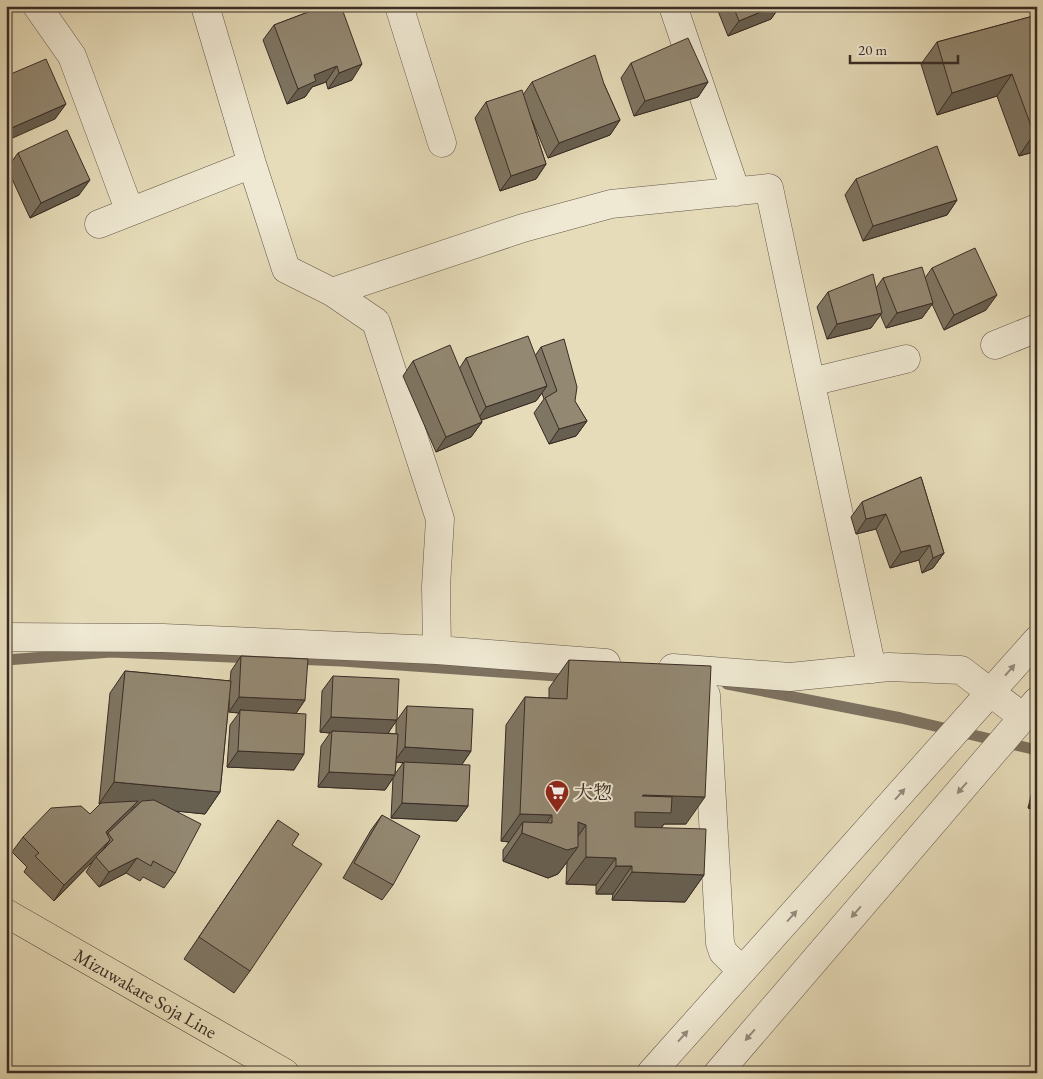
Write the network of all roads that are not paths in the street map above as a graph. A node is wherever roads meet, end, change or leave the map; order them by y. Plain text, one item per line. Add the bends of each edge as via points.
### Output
1 (37, 6) edge
2 (205, 6) edge
3 (399, 6) edge
4 (673, 6) edge
5 (442, 143) dead end
6 (252, 164) junction
7 (736, 192) junction
8 (130, 212) junction
9 (98, 224) dead end
10 (332, 292) junction
11 (1037, 328) edge
12 (995, 345) dead end
13 (906, 359) dead end
14 (811, 382) junction
15 (6, 637) edge
16 (1037, 640) edge
17 (437, 650) junction
18 (872, 669) junction
19 (705, 681) junction
20 (990, 692) junction
21 (1024, 716) edge
22 (6, 913) edge
23 (742, 970) junction
24 (282, 1072) edge
25 (650, 1073) edge
26 (718, 1073) edge

1 - 8 street via 72,56
2 - 6 street
3 - 5 street
4 - 7 street
6 - 8 street
6 - 10 street via 286,269
7 - 10 street via 611,204 523,228
7 - 14 street via 769,188
8 - 9 street
10 - 17 street via 376,322 440,519
11 - 12 street
13 - 14 street
14 - 18 street
15 - 17 street via 163,638
20 -> 16 street
17 - 19 street via 635,665
18 - 19 street
18 - 20 street via 961,670
19 - 23 street via 720,943 723,952
20 - 21 street
23 -> 20 street
21 -> 26 street
22 - 24 main road, Mizuwakare Soja Line
25 -> 23 street

